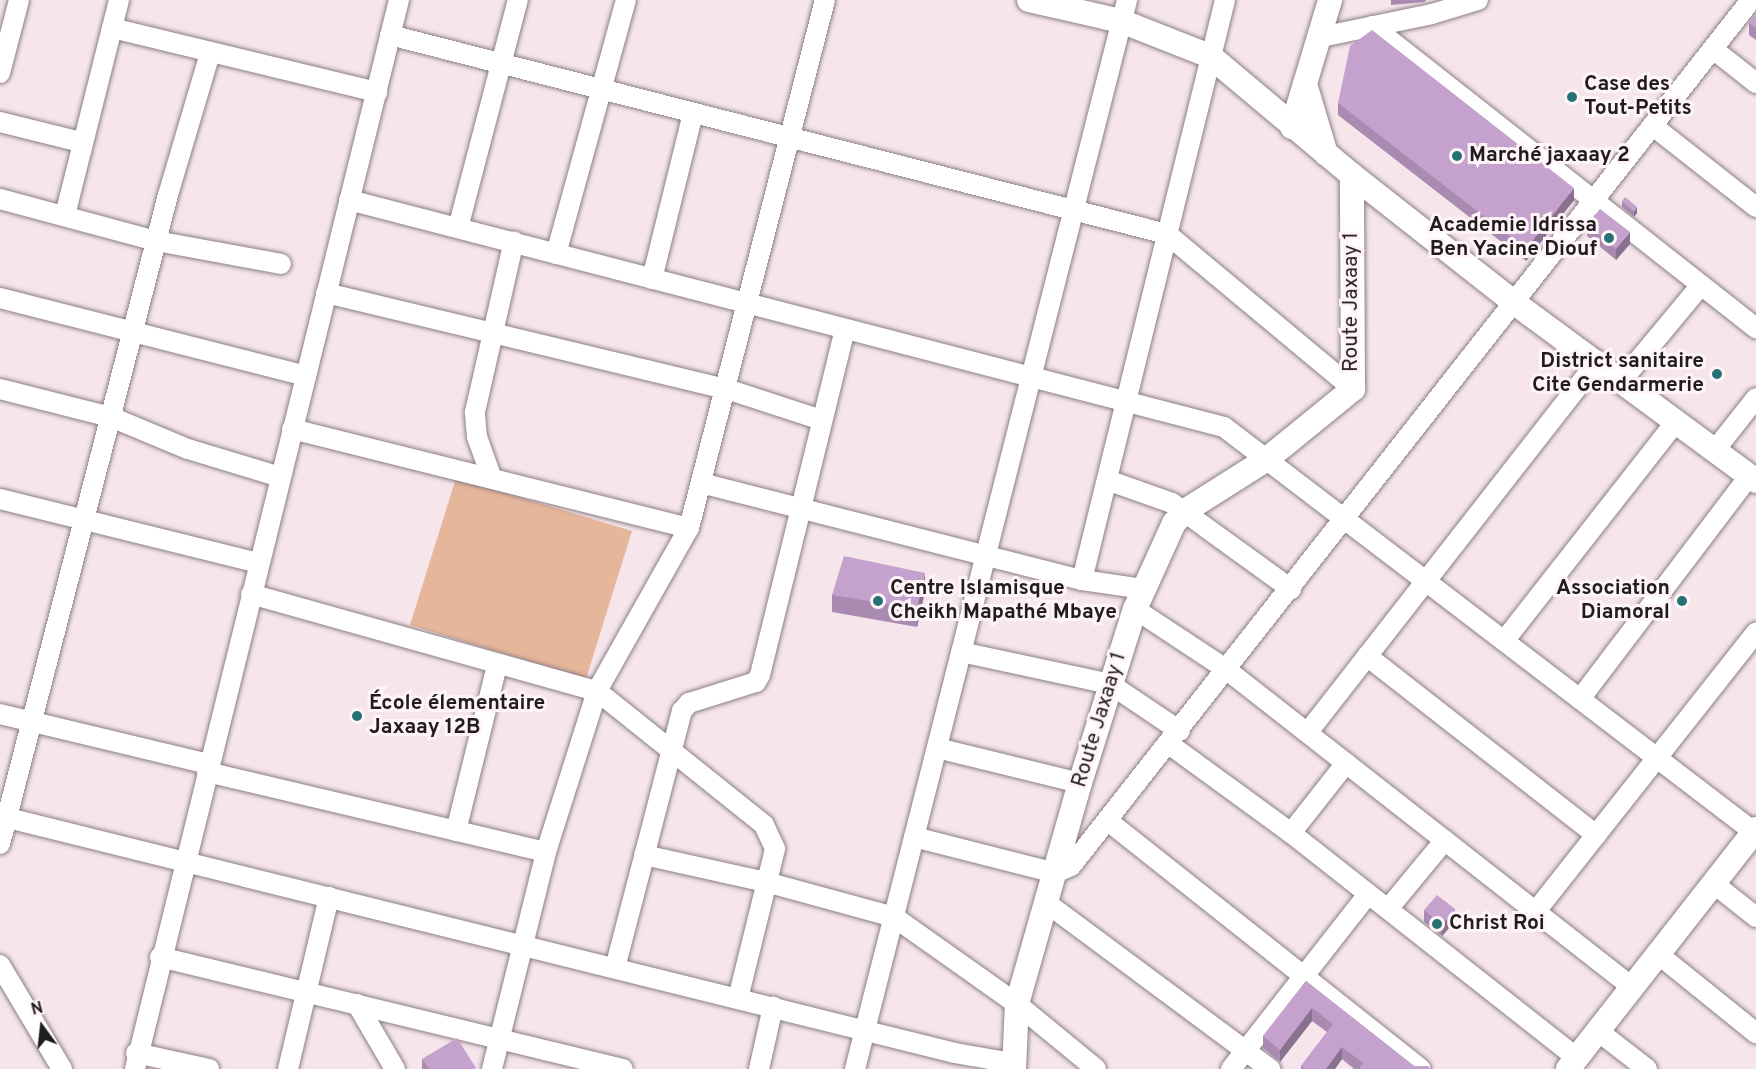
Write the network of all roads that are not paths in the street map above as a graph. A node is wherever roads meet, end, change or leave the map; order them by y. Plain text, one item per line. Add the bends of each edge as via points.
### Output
1 (19, 0) edge
2 (119, 0) edge
3 (399, 0) edge
4 (518, 0) edge
5 (626, 0) edge
6 (825, 0) edge
7 (1030, 0) edge
8 (1225, 0) edge
9 (1330, 0) edge
10 (1478, 0) edge
11 (1751, 0) edge
12 (1434, 7) edge
13 (1124, 11) edge
14 (1372, 26) junction
15 (6, 27) edge
16 (112, 28) junction
17 (390, 35) junction
18 (1321, 37) junction
19 (1713, 49) junction
20 (210, 52) junction
21 (1210, 56) junction
22 (501, 64) junction
23 (0, 73) edge
24 (1756, 83) edge
25 (1305, 84) junction
26 (601, 89) junction
27 (377, 92) junction
28 (693, 112) junction
29 (0, 122) edge
30 (1653, 126) junction
31 (1292, 127) junction
32 (790, 138) junction
33 (81, 142) junction
34 (1326, 154) junction
35 (1352, 175) junction
36 (0, 199) edge
37 (349, 200) junction
38 (1595, 201) junction
39 (1756, 207) edge
40 (1073, 210) junction
41 (65, 215) junction
42 (458, 228) junction
43 (1167, 234) junction
44 (156, 241) junction
45 (514, 241) junction
46 (556, 254) junction
47 (281, 264) dead end
48 (652, 279) junction
49 (1701, 285) junction
50 (326, 293) junction
51 (0, 298) edge
52 (748, 304) junction
53 (1516, 304) junction
54 (1756, 328) edge
55 (845, 329) junction
56 (133, 332) junction
57 (495, 334) junction
58 (1598, 361) junction
59 (306, 376) junction
60 (1031, 377) junction
61 (1623, 380) junction
62 (0, 389) edge
63 (727, 389) junction
64 (1353, 389) junction
65 (1756, 398) edge
66 (1126, 402) junction
67 (111, 417) junction
68 (822, 420) junction
69 (1675, 423) junction
70 (292, 429) junction
71 (1715, 450) junction
72 (1267, 459) junction
73 (492, 476) junction
74 (280, 477) junction
75 (1753, 479) edge
76 (1107, 480) junction
77 (701, 483) junction
78 (0, 499) edge
79 (799, 508) junction
80 (1185, 511) junction
81 (84, 520) junction
82 (1346, 520) junction
83 (689, 528) junction
84 (985, 557) junction
85 (259, 563) junction
86 (1082, 580) junction
87 (1427, 582) junction
88 (1291, 590) junction
89 (251, 594) junction
90 (1140, 599) junction
91 (1756, 632) edge
92 (1504, 641) junction
93 (961, 652) junction
94 (1367, 656) junction
95 (497, 665) junction
96 (1227, 670) junction
97 (1110, 684) junction
98 (597, 692) junction
99 (1580, 699) junction
100 (0, 714) edge
101 (32, 721) junction
102 (1308, 732) junction
103 (1174, 737) junction
104 (937, 748) junction
105 (674, 752) junction
106 (1657, 758) junction
107 (1346, 763) junction
108 (208, 768) junction
109 (1080, 783) junction
110 (3, 817) edge
111 (1108, 821) junction
112 (1755, 830) edge
113 (456, 831) junction
114 (1290, 833) junction
115 (1596, 835) junction
116 (914, 837) junction
117 (1445, 840) junction
118 (0, 844) edge
119 (546, 852) junction
120 (644, 855) junction
121 (184, 861) junction
122 (1055, 873) junction
123 (766, 882) junction
124 (1713, 883) junction
125 (1368, 894) junction
126 (329, 897) junction
127 (1048, 904) junction
128 (1388, 909) junction
129 (1536, 911) junction
130 (894, 917) junction
131 (1756, 917) edge
132 (523, 945) junction
133 (1658, 954) junction
134 (160, 957) junction
135 (0, 965) edge
136 (615, 968) junction
137 (1304, 976) junction
138 (1632, 987) junction
139 (306, 992) junction
140 (738, 999) junction
141 (357, 1004) junction
142 (1017, 1004) junction
143 (773, 1007) junction
144 (865, 1030) junction
145 (1598, 1030) junction
146 (1756, 1033) edge
147 (500, 1039) junction
148 (1246, 1050) junction
149 (953, 1061) edge
150 (133, 1064) edge
151 (1573, 1064) edge
152 (1014, 1066) edge
153 (62, 1069) edge
154 (208, 1069) edge
155 (288, 1069) edge
156 (395, 1069) edge
157 (492, 1069) edge
158 (623, 1069) edge
159 (759, 1069) edge
160 (855, 1069) edge
161 (1096, 1069) edge
162 (1231, 1069) edge
163 (1270, 1069) edge
164 (1421, 1069) edge
165 (1647, 1069) edge

1 - 15 street
2 - 16 street
3 - 17 street
4 - 22 street
5 - 26 street
6 - 32 street
7 - 13 street
8 - 21 street
9 - 18 street
10 - 12 street
11 - 19 street
12 - 14 street
13 - 21 street
13 - 40 street
14 - 18 street
14 - 38 street
15 - 23 street
16 - 20 street
16 - 33 street
17 - 22 street
17 - 27 street
18 - 25 street
19 - 24 street
19 - 30 street
20 - 27 street
20 - 44 street
21 - 31 street
21 - 43 street
22 - 26 street
22 - 42 street
25 - 31 street
25 - 34 street
26 - 28 street
26 - 46 street
27 - 37 street
28 - 32 street
28 - 48 street
29 - 33 street
30 - 38 street
30 - 39 street
31 - 34 street
32 - 40 street
32 - 52 street
33 - 41 street
34 - 35 street
35 - 53 street
35 - 64 street, Route Jaxaay 1
36 - 41 street
37 - 42 street
37 - 50 street
38 - 49 street
38 - 53 street
40 - 43 street
40 - 60 street
41 - 44 street
42 - 45 street
43 - 64 street
43 - 66 street
44 - 47 street
44 - 56 street
45 - 46 street
45 - 57 street
46 - 48 street
48 - 52 street
49 - 54 street
49 - 61 street
50 - 57 street
50 - 59 street
51 - 56 street
52 - 55 street
52 - 63 street
53 - 58 street
53 - 82 street
55 - 60 street
55 - 68 street
56 - 59 street
56 - 67 street
57 - 63 street
57 - 73 street via 474,425
58 - 61 street
58 - 87 street
59 - 70 street
60 - 66 street
60 - 84 street
61 - 69 street
62 - 67 street
63 - 68 street
63 - 77 street
64 - 72 street, Route Jaxaay 1
65 - 71 street
66 - 72 street via 1224,427
66 - 76 street
67 - 74 street via 188,449
67 - 81 street
68 - 79 street
69 - 71 street
69 - 92 street
70 - 73 street
70 - 74 street
71 - 75 street
72 - 80 street, Route Jaxaay 1
72 - 82 street
73 - 83 street
74 - 85 street
75 - 99 street
76 - 80 street via 1152,494
76 - 86 street
77 - 79 street
77 - 83 street
78 - 81 street
79 - 84 street
79 - 105 street via 760,675 756,682 689,703 682,711
80 - 88 street
80 - 90 street, Route Jaxaay 1 via 1174,523
81 - 85 street
81 - 101 street
82 - 87 street
82 - 88 street
83 - 98 street
84 - 86 street
84 - 93 street
85 - 89 street
86 - 90 street
87 - 92 street
87 - 94 street
88 - 96 street
89 - 95 street
89 - 108 street
90 - 96 street
90 - 97 street, Route Jaxaay 1
91 - 106 street
92 - 99 street
93 - 97 street
93 - 104 street
94 - 102 street
94 - 115 street
95 - 98 street
95 - 113 street
96 - 102 street
96 - 103 street
97 - 103 street
97 - 109 street, Route Jaxaay 1
98 - 105 street
98 - 119 street
99 - 106 street
100 - 101 street
101 - 108 street
101 - 110 street
102 - 107 street
103 - 111 street
103 - 114 street
104 - 109 street
104 - 116 street
105 - 120 street
105 - 123 street via 771,835 775,849
106 - 112 street
106 - 115 street
107 - 114 street
107 - 117 street
108 - 113 street
108 - 121 street
109 - 122 street, Route Jaxaay 1
110 - 118 street
110 - 121 street
111 - 122 street via 1071,866
111 - 137 street
112 - 124 street
113 - 119 street
114 - 125 street
115 - 129 street
116 - 122 street
116 - 130 street
117 - 128 street
117 - 129 street
119 - 132 street
120 - 123 street
120 - 136 street
121 - 126 street
121 - 134 street
122 - 127 street, Route Jaxaay 1
123 - 130 street
123 - 140 street
124 - 131 street
124 - 133 street
125 - 128 street
125 - 137 street
126 - 132 street
126 - 139 street
127 - 142 street, Route Jaxaay 1
127 - 148 street
128 - 151 street
129 - 138 street
130 - 142 street
130 - 144 street
132 - 136 street
132 - 147 street
133 - 138 street
133 - 146 street
134 - 139 street
134 - 150 street
135 - 153 street
136 - 140 street
137 - 148 street
137 - 164 street
138 - 145 street
139 - 141 street
139 - 155 street
140 - 143 street
141 - 147 street
141 - 156 street
142 - 152 street, Route Jaxaay 1
142 - 161 street
143 - 144 street
143 - 159 street
144 - 149 street
144 - 160 street
145 - 151 street
145 - 165 street
147 - 157 street
147 - 158 street
148 - 162 street
148 - 163 street
149 - 152 street
150 - 154 street

